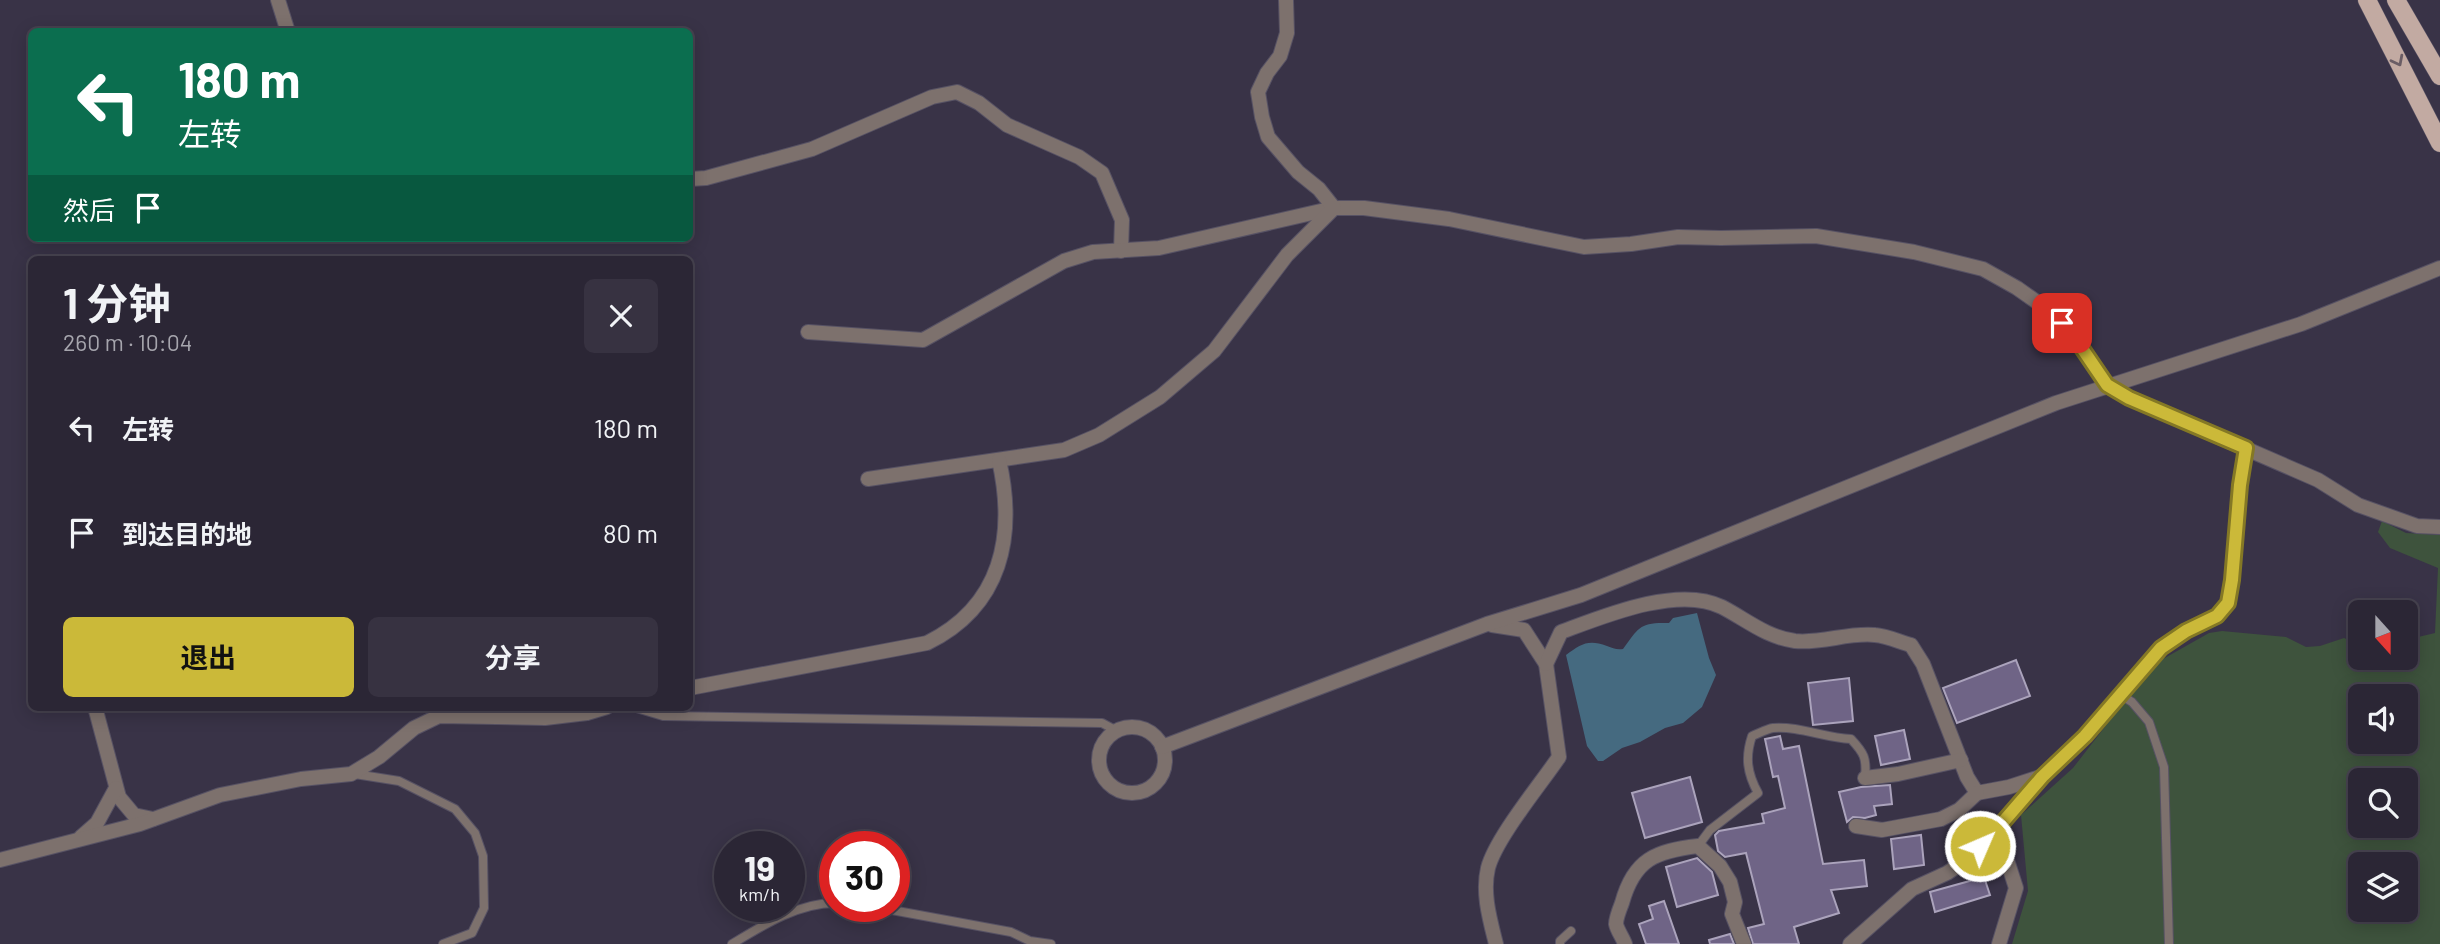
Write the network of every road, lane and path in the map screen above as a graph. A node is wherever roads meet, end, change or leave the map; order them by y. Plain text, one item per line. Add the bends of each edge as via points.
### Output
1 (278, 0) edge
2 (1286, 0) edge
3 (2367, 0) edge
4 (2396, 0) edge
5 (287, 28) edge
6 (2440, 76) edge
7 (2440, 143) edge
8 (693, 179) edge
9 (1334, 208) junction
10 (1121, 251) junction
11 (2440, 268) edge
12 (808, 332) dead end
13 (2107, 385) junction
14 (2246, 448) junction
15 (999, 460) junction
16 (868, 479) dead end
17 (2440, 527) edge
18 (1487, 624) junction
19 (1546, 664) junction
20 (693, 687) edge
21 (2119, 694) junction
22 (96, 711) edge
23 (594, 711) edge
24 (646, 711) edge
25 (1116, 731) junction
26 (1163, 747) junction
27 (1961, 760) junction
28 (351, 774) junction
29 (2042, 777) junction
30 (1866, 778) joint
31 (116, 788) junction
32 (1977, 793) junction
33 (154, 819) junction
34 (1856, 825) dead end
35 (1997, 829) junction
36 (75, 842) junction
37 (1698, 846) junction
38 (0, 860) edge
39 (819, 903) edge
40 (910, 913) edge
41 (1571, 931) dead end
42 (472, 933) junction
43 (443, 944) edge
44 (475, 944) edge
45 (732, 944) edge
46 (1051, 944) edge
47 (1496, 944) edge
48 (1560, 944) edge
49 (1625, 944) edge
50 (1744, 944) edge
51 (1850, 944) edge
52 (1999, 944) edge
53 (2169, 944) edge

1 - 5 street
2 - 9 street via 1287,33 1280,56 1258,92 1262,117 1268,138
3 -> 7 main road
4 - 6 main road
8 - 10 street via 812,149 932,97 957,92 1007,125 1079,157 1102,173 1122,220
9 - 10 street via 1159,248
9 - 13 street via 1449,219 1584,247 1678,237 1816,236 1914,252 1983,269 2017,288 2073,335
9 - 15 street via 1287,255 1214,351 1160,397 1100,435 1065,450
10 - 12 street via 1093,252 1064,261 923,340
11 - 13 street via 2301,324
13 - 14 street
13 - 18 street via 1581,595
14 - 17 street via 2318,480 2358,505 2417,526
14 - 21 street via 2228,603 2217,616 2161,648
15 - 16 street
15 - 20 street via 1005,489 1004,539 996,575 982,598 946,634 927,643
18 - 19 street via 1524,630
18 - 26 street
19 - 27 street via 1561,632 1655,602 1695,600 1720,606 1764,633 1796,641 1874,635 1911,645
19 - 47 street via 1559,757 1503,838 1488,869 1487,911
21 - 29 street via 2085,736
21 - 53 lane via 2149,722 2164,767
22 - 31 street
23 - 28 street via 545,718 439,716 414,728
24 - 25 lane via 663,716 1102,723
25 - 26 street via 1148,731
25 - 26 street via 1102,747 1100,768 1122,791 1132,793 1153,786 1164,768
27 - 30 street
27 - 32 street
28 - 33 street via 220,795
28 - 42 lane via 399,781 455,809 475,833 483,856 484,908
29 - 32 street
29 - 35 street
30 - 37 lane via 1864,753 1851,739 1771,728 1752,736 1746,754 1758,793 1710,830
31 - 33 street via 134,815
31 - 36 street via 97,822
32 - 34 street via 1959,810 1941,818 1882,830
33 - 36 street
35 - 51 street via 1962,863 1912,889
35 - 52 street via 2016,888
36 - 38 street
37 - 49 street via 1671,849 1639,866 1623,896 1616,923
37 - 50 street via 1730,882 1735,902 1732,914
39 - 45 lane via 778,918
40 - 46 lane
41 - 48 lane
42 - 43 lane
42 - 44 lane

